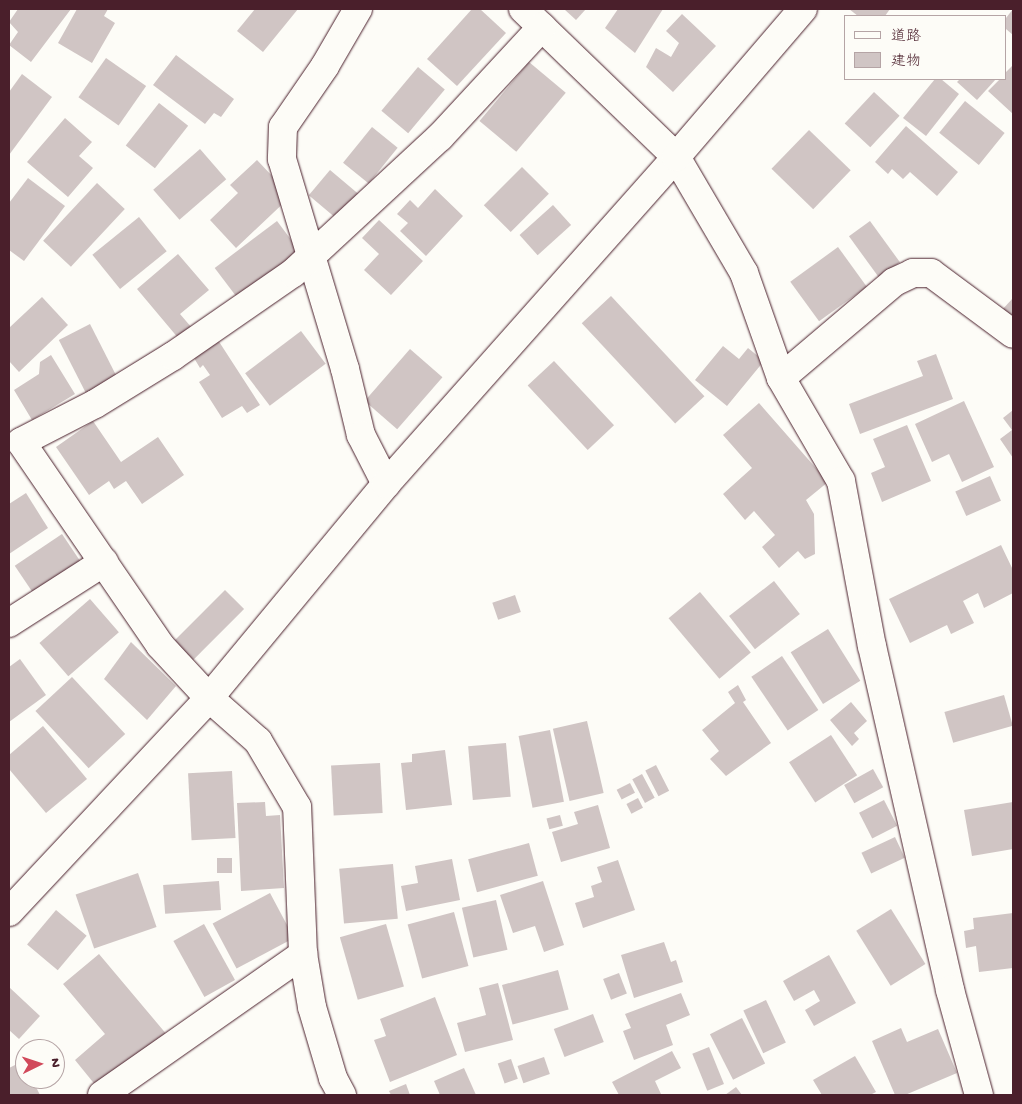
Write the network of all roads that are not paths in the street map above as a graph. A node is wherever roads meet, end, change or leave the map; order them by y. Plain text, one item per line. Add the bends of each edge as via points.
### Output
1 (358, 9) edge
2 (803, 9) edge
3 (532, 18) edge
4 (676, 157) junction
5 (312, 257) junction
6 (1013, 334) edge
7 (781, 378) junction
8 (13, 439) edge
9 (386, 484) junction
10 (104, 562) junction
11 (9, 623) edge
12 (209, 698) junction
13 (9, 912) edge
14 (303, 954) junction
15 (102, 1095) edge
16 (342, 1095) edge
17 (979, 1095) edge

1 - 5 street via 325,66 283,127 282,159
2 - 4 street
3 - 4 street
3 - 5 street via 440,136
4 - 7 street via 744,273
4 - 9 street
5 - 8 street via 173,356 95,404
5 - 9 street via 361,435
6 - 7 street via 931,273 913,273 894,282
7 - 17 street via 841,481 872,646 948,981
8 - 10 street
9 - 12 street
10 - 11 street
10 - 12 street via 160,645
12 - 13 street
12 - 14 street via 258,742 297,807
14 - 15 street
14 - 16 street via 312,1007 333,1078

